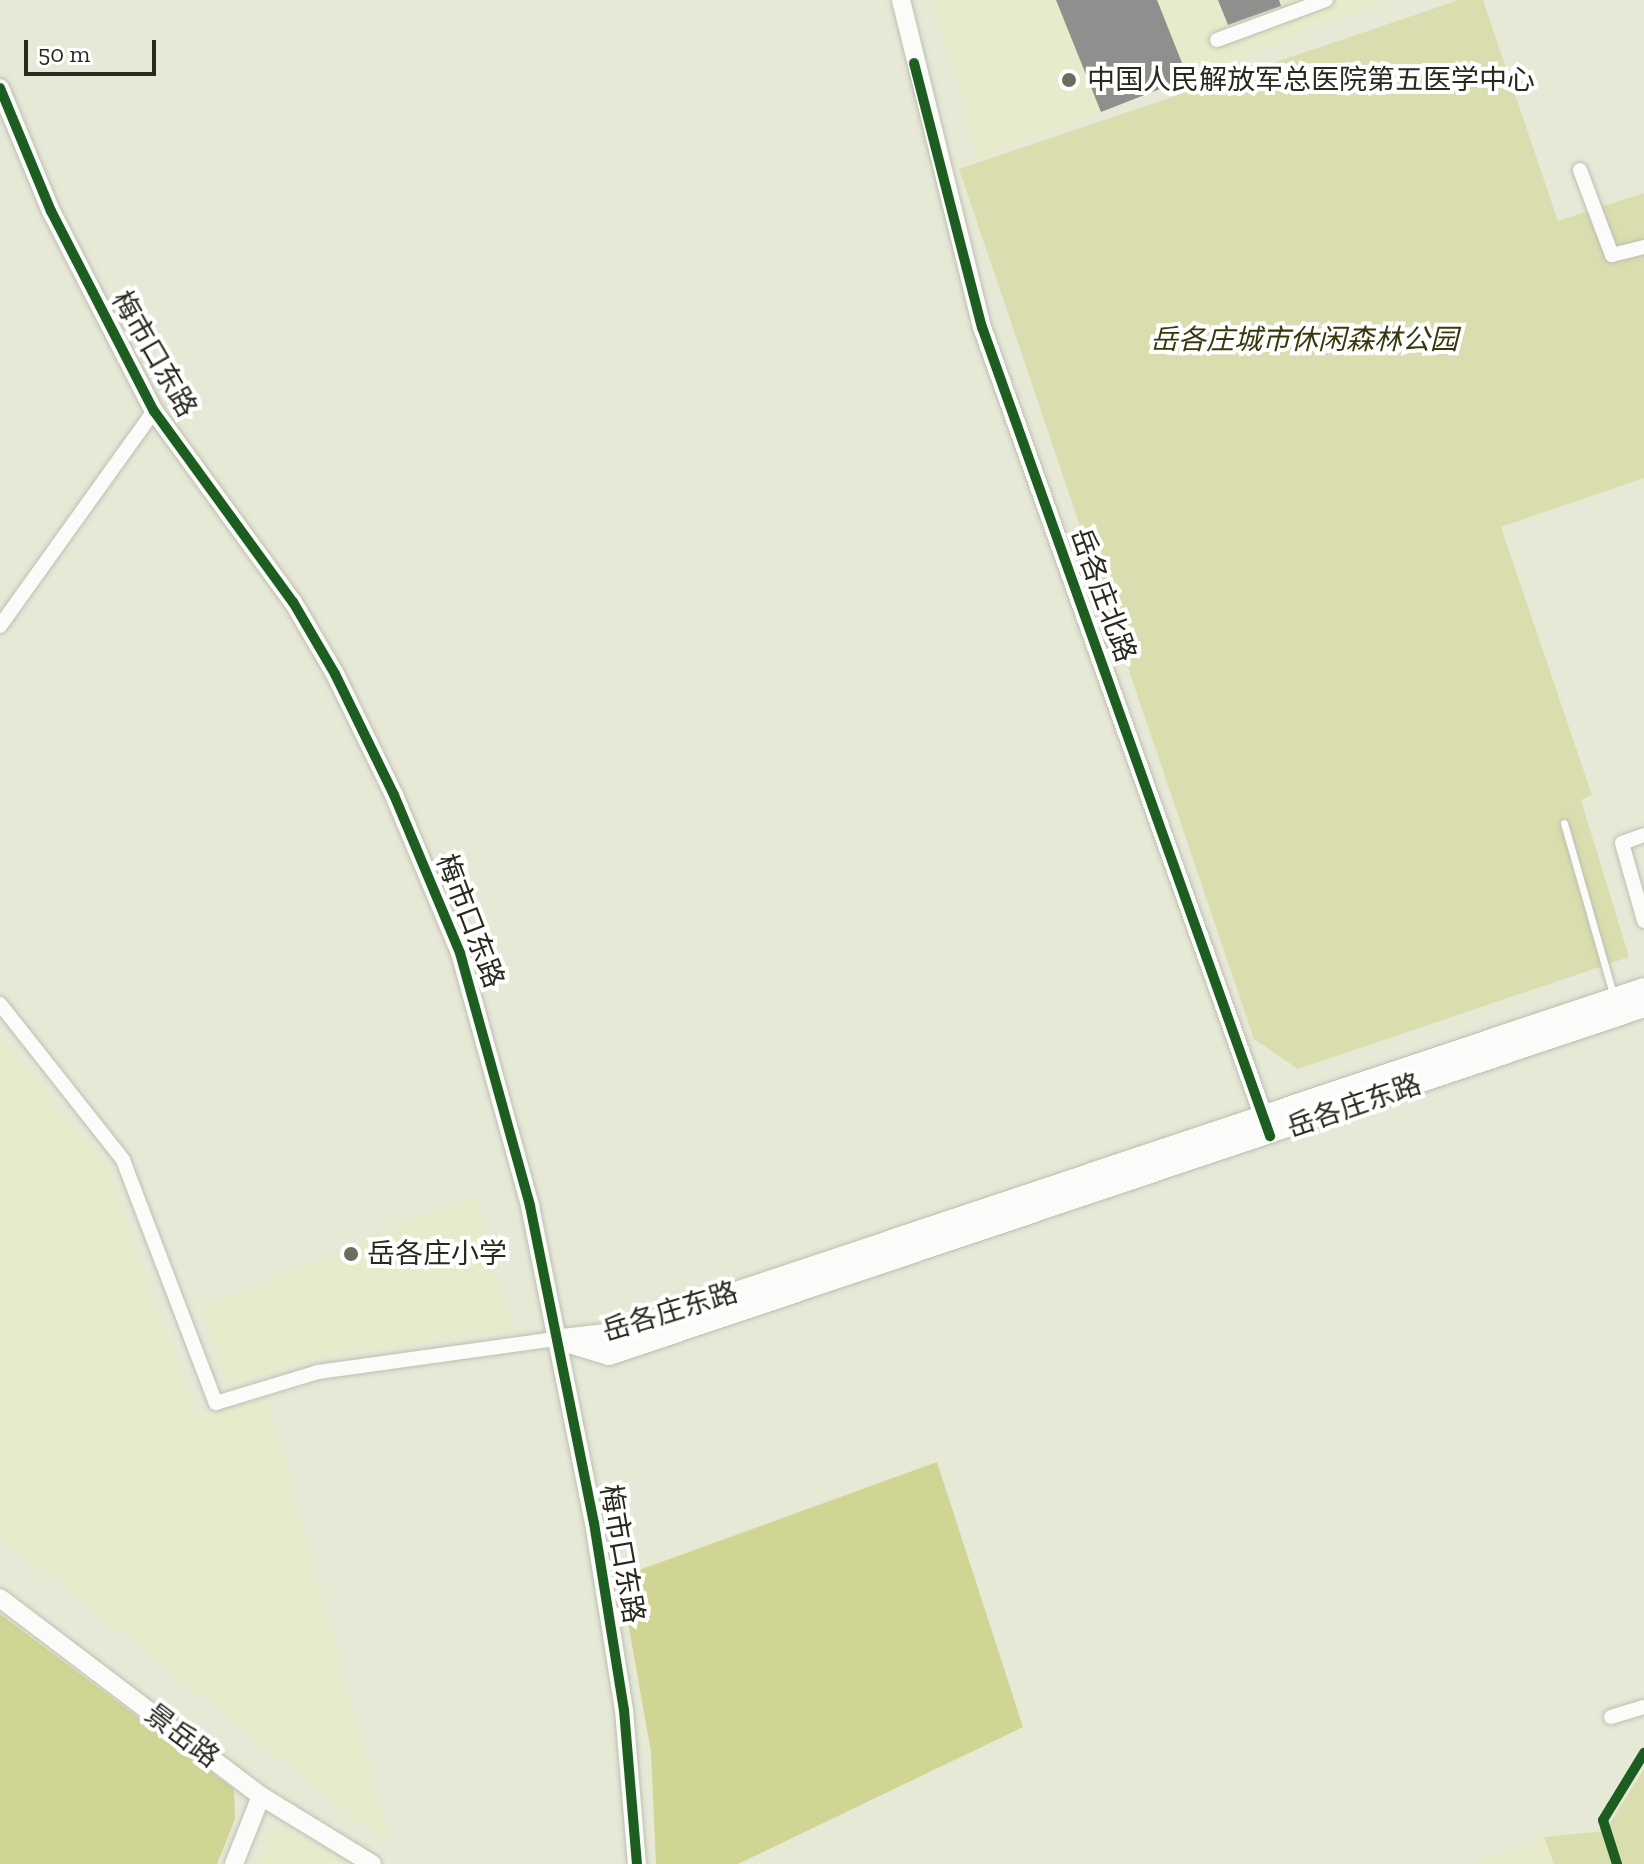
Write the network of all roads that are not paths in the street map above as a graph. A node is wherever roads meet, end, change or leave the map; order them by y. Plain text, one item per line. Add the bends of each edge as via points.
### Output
1 (901, 0) edge
2 (1326, 0) edge
3 (1217, 40) dead end
4 (0, 88) edge
5 (1580, 170) dead end
6 (1644, 247) edge
7 (154, 411) junction
8 (0, 626) edge
9 (1564, 823) dead end
10 (1644, 835) edge
11 (1644, 921) edge
12 (1644, 988) edge
13 (1614, 998) junction
14 (0, 1004) edge
15 (1644, 1007) edge
16 (1267, 1127) junction
17 (556, 1339) junction
18 (0, 1598) edge
19 (1644, 1707) edge
20 (1611, 1717) dead end
21 (261, 1796) junction
22 (234, 1864) edge
23 (372, 1864) edge
24 (637, 1864) edge

1 - 16 street, 岳各庄北路 via 982,327
2 - 3 street
4 - 7 street, 梅市口东路 via 51,211
5 - 6 street via 1612,255
7 - 8 street
7 - 17 street, 梅市口东路 via 293,602 394,795 460,953 498,1079
9 - 13 lane
10 - 11 street via 1622,843
12 - 13 main road, 岳各庄东路
13 - 16 main road, 岳各庄东路
14 - 17 street via 123,1160 216,1403 318,1372
15 - 16 main road, 岳各庄东路
16 - 17 main road, 岳各庄东路 via 614,1333
17 - 24 street, 梅市口东路 via 624,1710
18 - 21 street, 景岳路
19 - 20 street
21 - 22 street
21 - 23 street, 景岳路

